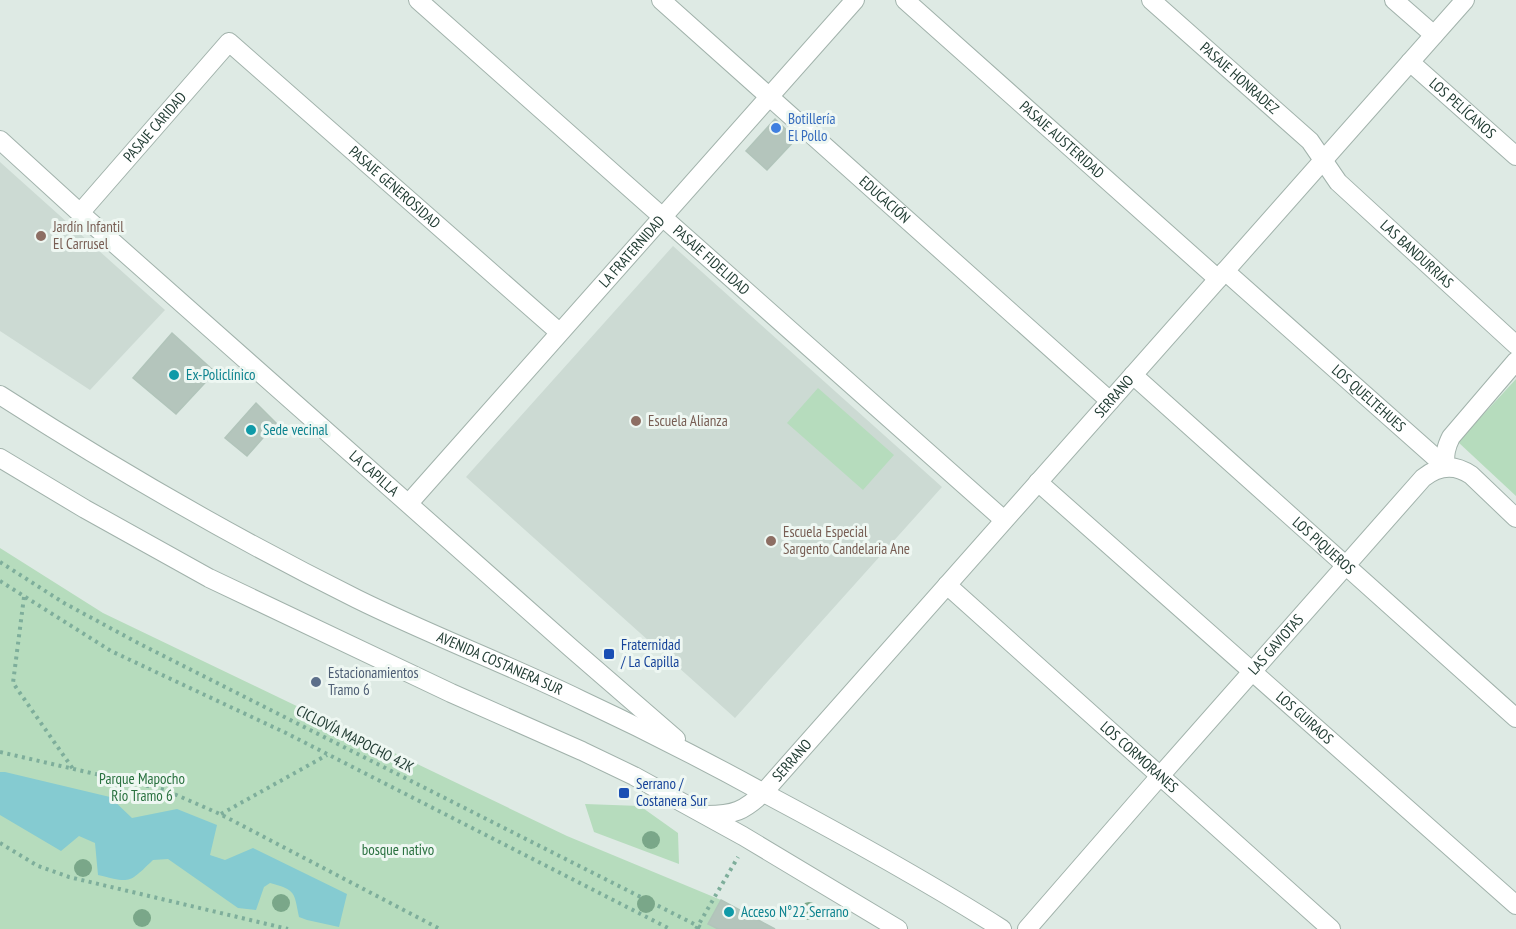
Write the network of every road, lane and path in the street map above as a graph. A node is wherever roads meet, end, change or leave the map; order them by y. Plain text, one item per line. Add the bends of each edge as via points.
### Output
1 (418, 0) edge
2 (661, 0) edge
3 (855, 0) edge
4 (905, 0) edge
5 (1151, 0) edge
6 (1394, 0) edge
7 (1465, 0) edge
8 (1434, 35) junction
9 (230, 42) joint
10 (1410, 62) junction
11 (769, 97) junction
12 (0, 140) edge
13 (1516, 156) edge
14 (1323, 160) junction
15 (80, 213) junction
16 (663, 217) junction
17 (1221, 275) junction
18 (559, 333) junction
19 (1516, 345) edge
20 (1516, 361) edge
21 (1133, 375) junction
22 (0, 394) edge
23 (1110, 401) junction
24 (0, 458) edge
25 (1446, 467) junction
26 (1038, 482) junction
27 (409, 503) junction
28 (1516, 518) edge
29 (1004, 520) junction
30 (0, 562) edge
31 (1346, 566) junction
32 (0, 581) edge
33 (947, 585) junction
34 (24, 597) junction
35 (1252, 672) junction
36 (1516, 718) edge
37 (0, 752) edge
38 (327, 755) junction
39 (696, 756) junction
40 (74, 769) junction
41 (1160, 776) junction
42 (764, 792) junction
43 (220, 814) junction
44 (707, 815) junction
45 (0, 843) edge
46 (738, 856) dead end
47 (1516, 906) edge
48 (697, 927) edge
49 (288, 929) edge
50 (440, 929) edge
51 (670, 929) edge
52 (704, 929) edge
53 (898, 929) edge
54 (1002, 929) edge
55 (1027, 929) edge
56 (1331, 929) edge

1 - 16 street, PASAJE FIDELIDAD
2 - 11 street, EDUCACIÓN
3 - 11 street, LA FRATERNIDAD
4 - 17 street, PASAJE AUSTERIDAD
5 - 14 street, PASAJE HONRADEZ via 1310,141
6 - 8 street
7 - 8 street, SERRANO
8 - 10 street, SERRANO
9 - 15 street, PASAJE CARIDAD
9 - 18 street, PASAJE GENEROSIDAD
10 - 13 street, LOS PELÍCANOS
10 - 14 street, SERRANO
11 - 16 street, LA FRATERNIDAD
11 - 23 street, EDUCACIÓN
12 - 15 street, LA CAPILLA
14 - 17 street, SERRANO
14 - 19 street, LAS BANDURRIAS via 1338,182
15 - 27 street, LA CAPILLA
16 - 18 street, LA FRATERNIDAD
16 - 29 street, PASAJE FIDELIDAD
17 - 21 street, SERRANO
17 - 25 street, LOS QUELTEHUES
18 - 27 street, LA FRATERNIDAD
20 - 25 street via 1450,437 1444,457
21 - 23 street, SERRANO
21 - 31 street, LOS PIQUEROS
22 - 39 street, AVENIDA COSTANERA SUR via 84,449 299,569
23 - 26 street, SERRANO
24 - 44 street via 209,578 593,756
25 - 28 street, LOS QUELTEHUES via 1471,475
25 - 31 street, LAS GAVIOTAS via 1423,478
26 - 29 street, SERRANO
26 - 35 street, LOS GUIRAOS
27 - 39 street, LA CAPILLA
29 - 33 street, SERRANO
30 - 48 path, CICLOVÍA MAPOCHO 42K via 138,643
31 - 35 street, LAS GAVIOTAS
31 - 36 street, LOS PIQUEROS
32 - 34 path
33 - 41 street, LOS CORMORANES
33 - 42 street, SERRANO
34 - 38 path via 111,651
34 - 40 path via 13,684
35 - 41 street, LAS GAVIOTAS
35 - 47 street, LOS GUIRAOS
37 - 40 path
38 - 43 path
38 - 51 path
39 - 42 street, AVENIDA COSTANERA SUR
40 - 43 path via 165,790
41 - 55 street, LAS GAVIOTAS
41 - 56 street, LOS CORMORANES
42 - 44 street, SERRANO via 743,810
42 - 54 street, AVENIDA COSTANERA SUR via 908,871
43 - 50 path
44 - 53 street
45 - 49 path via 38,866 69,877
46 - 48 path
48 - 52 path, CICLOVÍA MAPOCHO 42K

